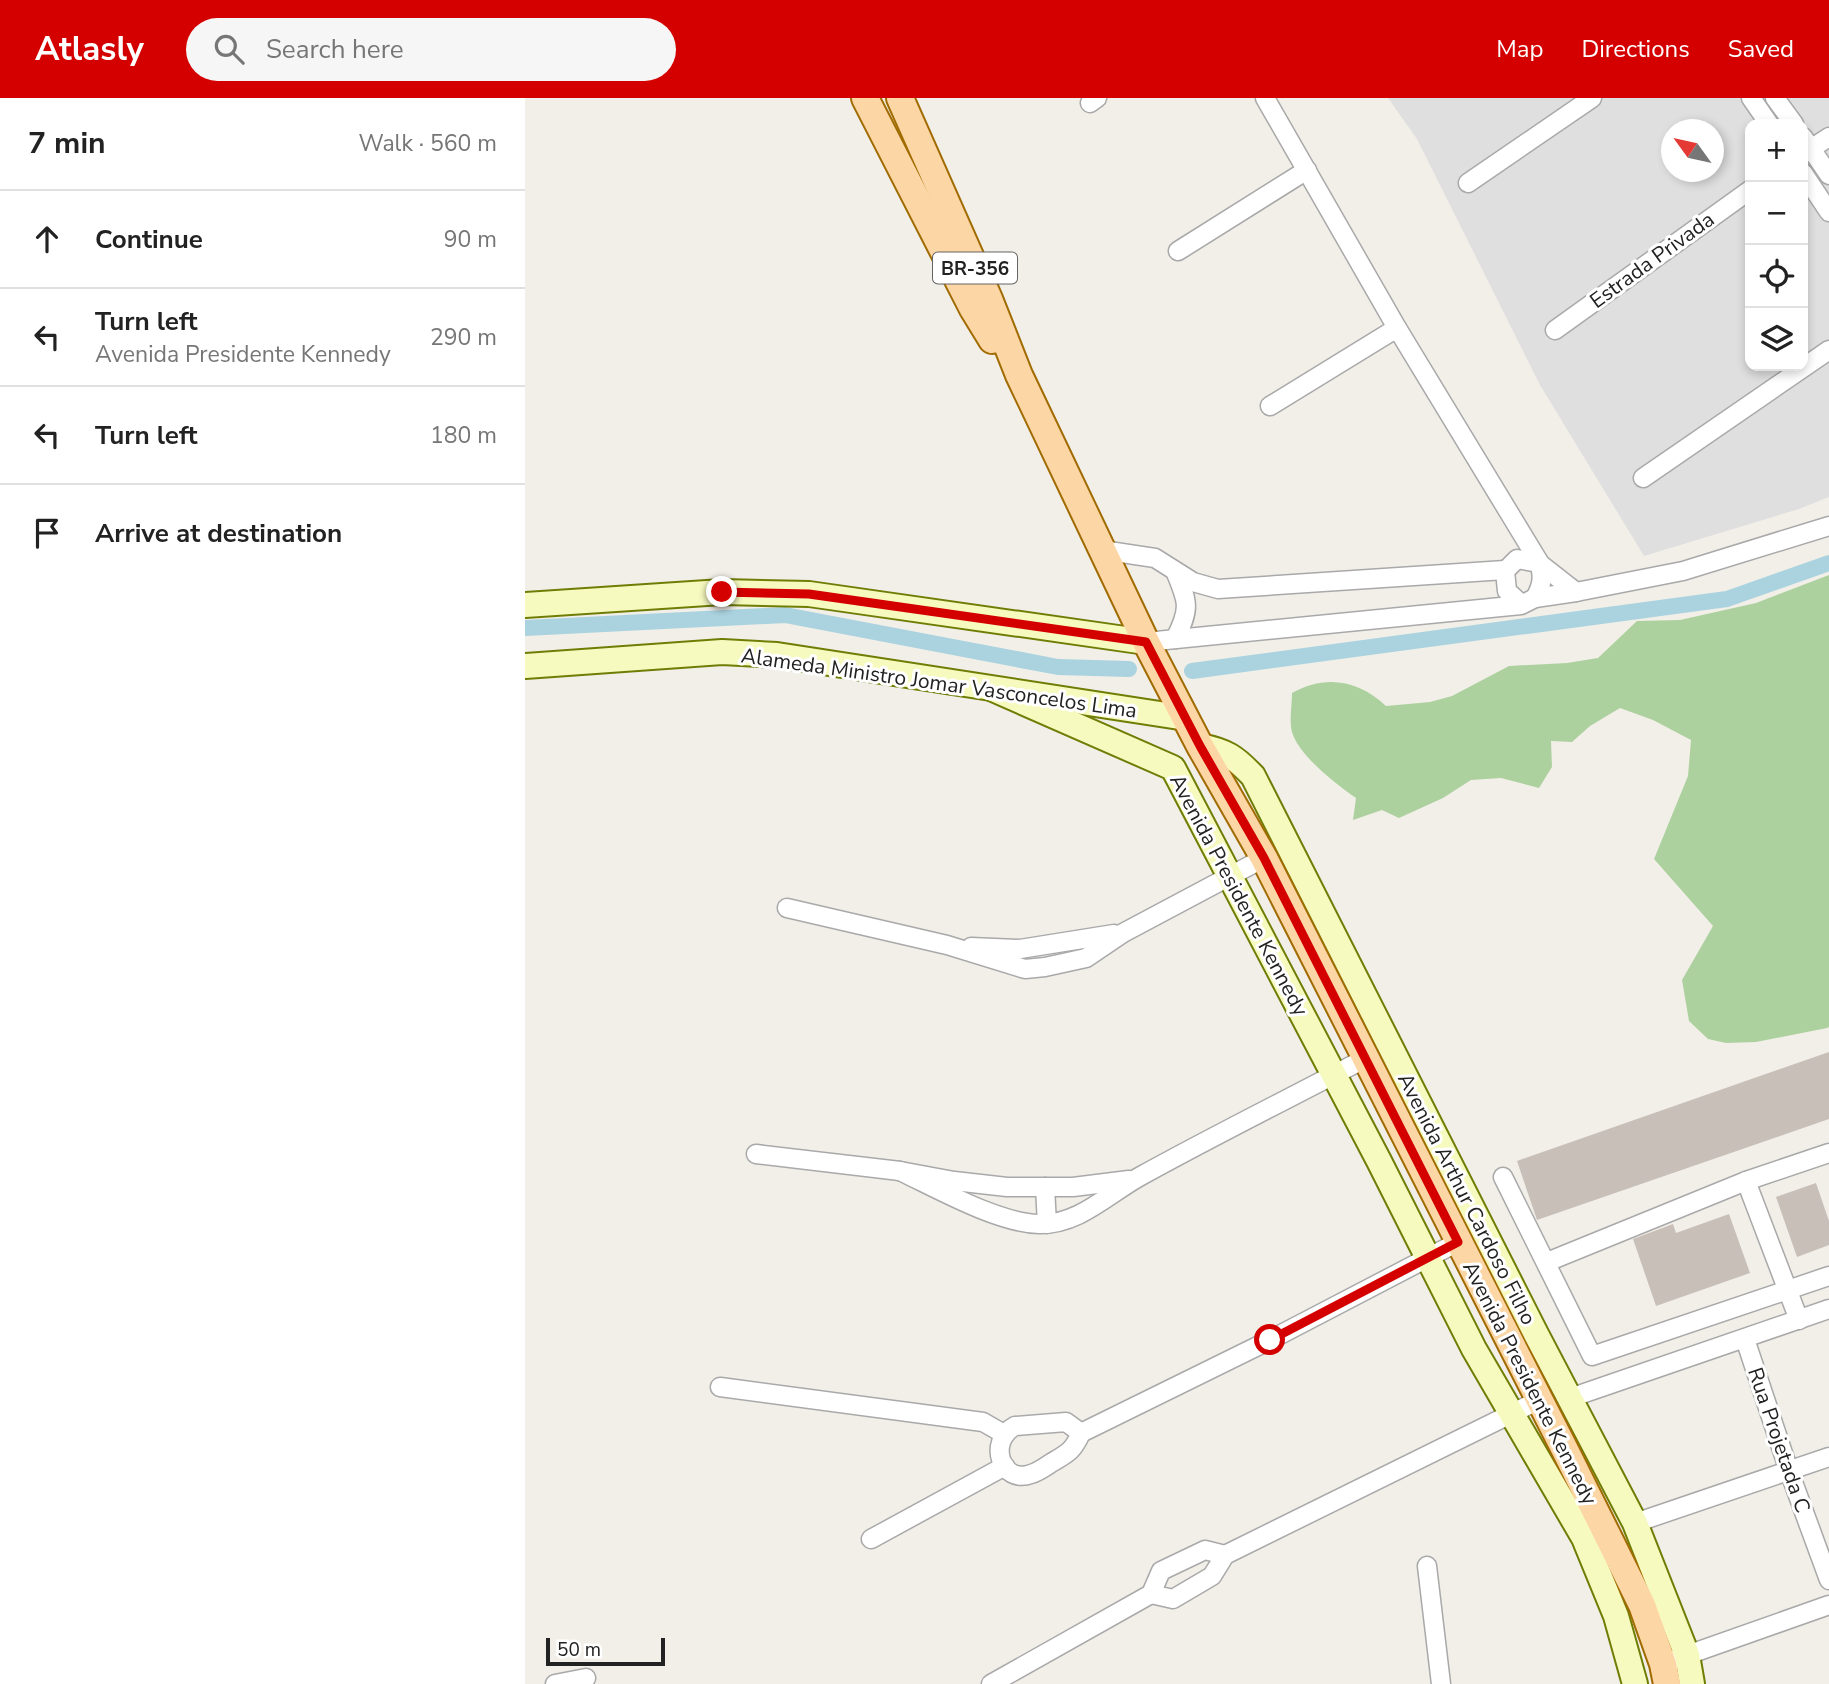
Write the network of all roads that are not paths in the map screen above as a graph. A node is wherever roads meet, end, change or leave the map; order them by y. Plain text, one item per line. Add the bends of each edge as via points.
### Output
1 (865, 98) edge
2 (900, 98) edge
3 (1265, 98) edge
4 (1592, 98) edge
5 (1751, 98) edge
6 (1775, 98) edge
7 (1766, 119) edge
8 (1790, 119) edge
9 (1829, 137) edge
10 (1808, 146) edge
11 (1808, 149) edge
12 (1307, 170) junction
13 (1829, 175) edge
14 (1808, 180) edge
15 (1468, 183) dead end
16 (1745, 194) edge
17 (1829, 212) edge
18 (1178, 251) dead end
19 (1398, 328) junction
20 (1555, 330) dead end
21 (1829, 350) edge
22 (1019, 375) junction
23 (1270, 406) dead end
24 (1643, 478) dead end
25 (1829, 526) edge
26 (1520, 531) junction
27 (1102, 550) junction
28 (1539, 563) junction
29 (1512, 565) junction
30 (1175, 571) junction
31 (1576, 592) junction
32 (1526, 602) junction
33 (525, 605) edge
34 (1175, 639) junction
35 (1146, 642) junction
36 (525, 666) edge
37 (993, 689) junction
38 (1186, 718) junction
39 (1200, 746) junction
40 (1264, 858) junction
41 (1230, 876) junction
42 (787, 908) dead end
43 (1366, 1058) junction
44 (1334, 1075) junction
45 (1829, 1153) edge
46 (756, 1154) dead end
47 (900, 1171) junction
48 (1503, 1177) dead end
49 (1136, 1179) junction
50 (1747, 1181) junction
51 (1045, 1187) junction
52 (1047, 1224) junction
53 (1458, 1242) junction
54 (1428, 1258) junction
55 (1547, 1262) junction
56 (1829, 1276) edge
57 (1786, 1291) junction
58 (1829, 1309) edge
59 (1799, 1320) junction
60 (1745, 1339) junction
61 (1524, 1341) junction
62 (720, 1387) dead end
63 (1570, 1398) junction
64 (1539, 1400) junction
65 (1512, 1414) junction
66 (1081, 1433) junction
67 (1004, 1434) junction
68 (1589, 1437) junction
69 (1565, 1450) junction
70 (1829, 1457) edge
71 (1005, 1466) junction
72 (1789, 1471) junction
73 (1635, 1523) junction
74 (870, 1539) dead end
75 (1225, 1555) junction
76 (1427, 1566) dead end
77 (1829, 1580) edge
78 (1151, 1594) junction
79 (1829, 1605) edge
80 (1687, 1655) junction
81 (1665, 1674) edge
82 (586, 1678) dead end
83 (555, 1684) edge
84 (991, 1684) edge
85 (1441, 1684) edge
86 (1635, 1684) edge
87 (1692, 1684) edge

1 - 22 main road, Avenida Presidente Kennedy via 973,309
2 - 22 main road, Avenida Presidente Kennedy / BR-356
3 - 12 street
4 - 15 street
5 - 7 street
6 - 8 street
9 - 10 street
11 - 13 street
12 - 18 street
12 - 19 street
14 - 17 street
16 - 20 street, Estrada Privada
19 - 23 street
19 - 26 street
21 - 24 street
22 - 27 main road, Avenida Presidente Kennedy
25 - 31 street via 1683,571
26 - 28 street
26 - 29 street
27 - 30 street via 1155,558
27 - 35 main road, Avenida Presidente Kennedy
28 - 29 street
28 - 31 street
28 - 32 street via 1541,588
29 - 30 street via 1218,589
29 - 32 street via 1507,591
30 - 34 street via 1186,597 1186,617
31 - 32 street
32 - 34 street
33 - 35 main road via 722,592 809,594
34 - 35 street
35 - 38 main road, Avenida Presidente Kennedy
36 - 37 main road, Alameda Ministro Jomar Vasconcelos Lima via 722,652 777,655
37 - 38 main road, Alameda Ministro Jomar Vasconcelos Lima
37 - 41 main road, Avenida Presidente Kennedy via 1173,768
38 - 39 main road, Avenida Presidente Kennedy
39 - 40 main road, Avenida Presidente Kennedy
39 - 61 main road, Avenida Arthur Cardoso Filho via 1229,754 1253,776
40 - 41 street
40 - 43 main road, Avenida Presidente Kennedy
41 - 42 street via 1086,958 1025,969 947,945
41 - 44 main road, Avenida Presidente Kennedy
43 - 44 street
43 - 53 main road, Avenida Presidente Kennedy
44 - 49 street
44 - 54 main road, Avenida Presidente Kennedy
45 - 50 street
46 - 47 street
47 - 51 street via 967,1183
47 - 52 street via 1010,1220
48 - 55 street
49 - 51 street
49 - 52 street via 1094,1207
50 - 55 street
50 - 57 street
51 - 52 street
53 - 54 street
53 - 61 main road, Avenida Presidente Kennedy
54 - 65 main road, Avenida Presidente Kennedy
54 - 66 street
55 - 57 street via 1592,1356
56 - 57 street
57 - 59 street
58 - 59 street
59 - 60 street
60 - 63 street
60 - 72 street, Rua Projetada C
61 - 63 main road, Avenida Arthur Cardoso Filho
61 - 64 main road, Avenida Presidente Kennedy
62 - 67 street via 983,1422
63 - 68 main road, Avenida Arthur Cardoso Filho
64 - 65 street
64 - 69 main road, Avenida Presidente Kennedy
65 - 75 street
65 - 86 main road, Avenida Presidente Kennedy via 1584,1538 1616,1616
66 - 67 street via 1066,1422 1015,1426
66 - 71 street via 1073,1450 1031,1474 1017,1474
67 - 71 street via 999,1454
68 - 69 street
68 - 73 main road, Avenida Arthur Cardoso Filho
69 - 81 main road, Avenida Presidente Kennedy via 1642,1605
70 - 72 street
71 - 74 street
72 - 73 street
72 - 77 street, Rua Projetada C
73 - 80 main road, Avenida Arthur Cardoso Filho
75 - 78 street via 1212,1576 1173,1599
75 - 78 street via 1205,1550 1161,1571
76 - 85 street
78 - 84 street
79 - 80 street
80 - 81 street
80 - 87 main road, Avenida Arthur Cardoso Filho
82 - 83 street

